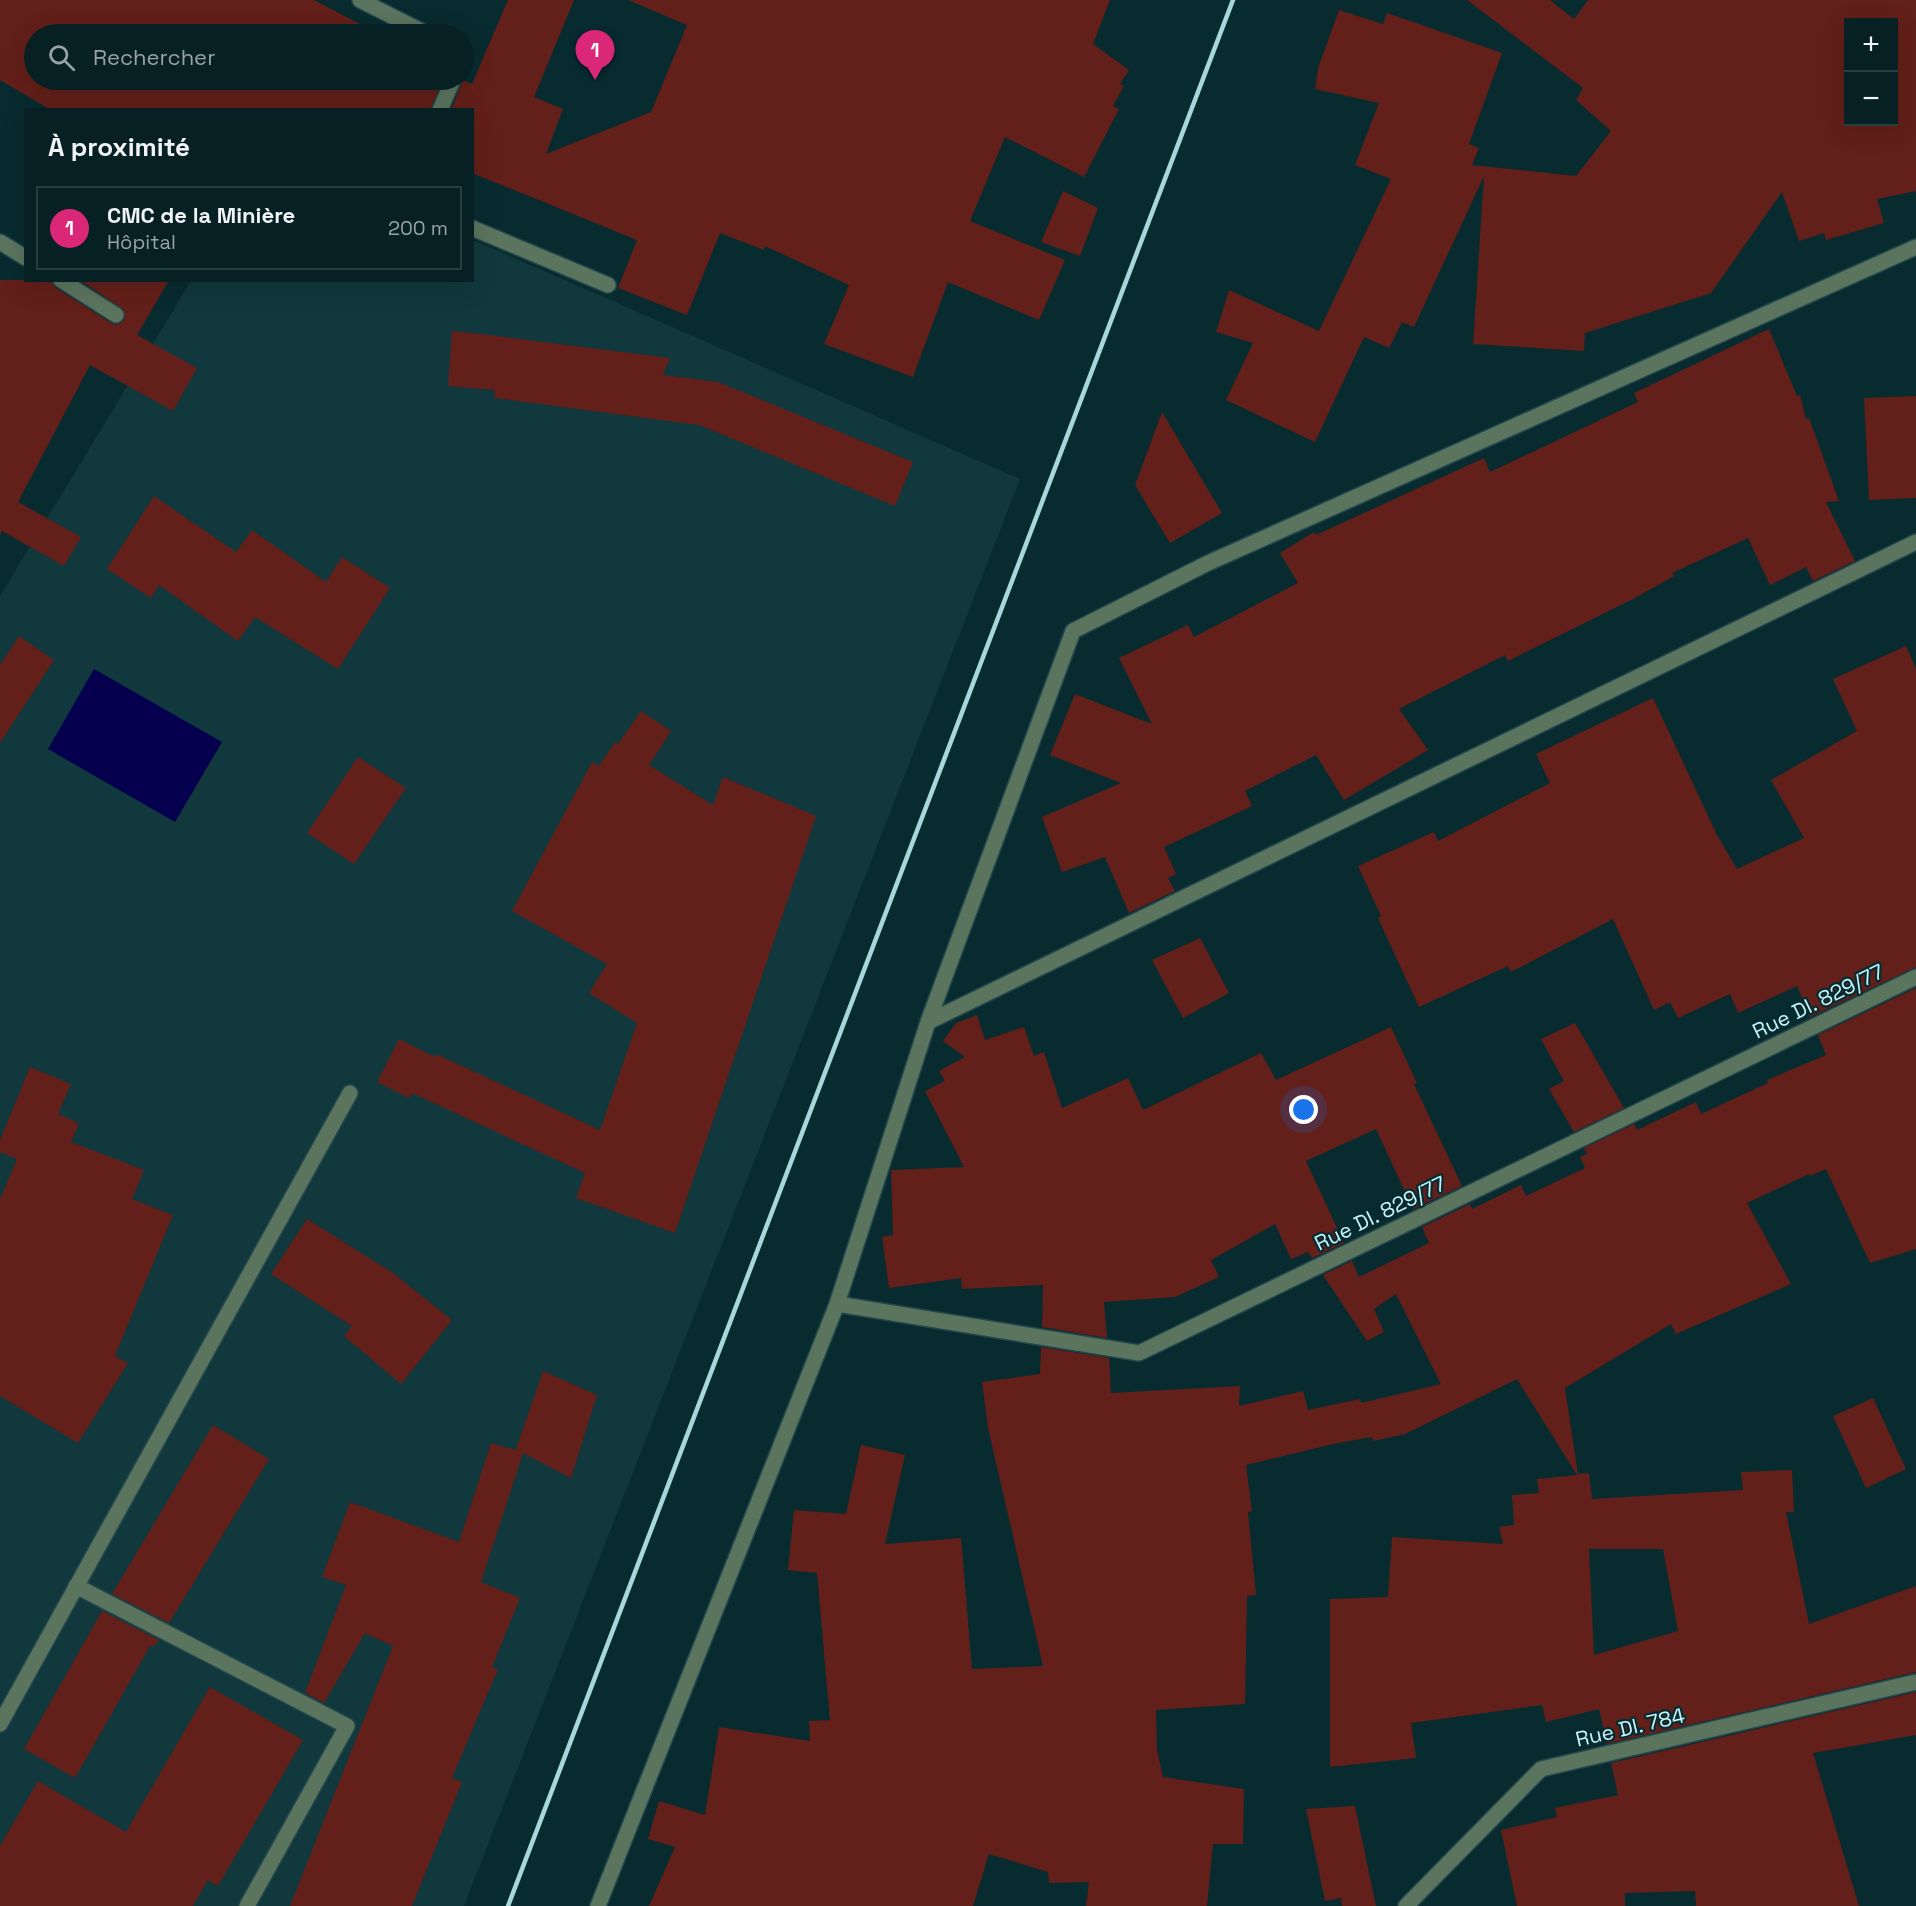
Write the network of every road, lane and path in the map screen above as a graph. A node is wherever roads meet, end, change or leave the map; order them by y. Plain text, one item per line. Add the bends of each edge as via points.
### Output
1 (360, 0) edge
2 (407, 24) edge
3 (449, 90) edge
4 (441, 108) edge
5 (474, 229) edge
6 (0, 242) edge
7 (1916, 247) edge
8 (24, 257) edge
9 (64, 282) edge
10 (608, 285) dead end
11 (116, 315) dead end
12 (1916, 542) edge
13 (1916, 977) edge
14 (928, 1023) junction
15 (350, 1093) dead end
16 (837, 1304) junction
17 (76, 1586) junction
18 (1916, 1682) edge
19 (0, 1724) edge
20 (247, 1906) edge
21 (598, 1906) edge
22 (1406, 1906) edge

1 - 2 street
3 - 4 street
5 - 10 street
6 - 8 street
7 - 14 street via 1208,563 1073,631
9 - 11 street
12 - 14 street
13 - 16 street, Rue DI. 829/77 via 1139,1353
14 - 16 street
15 - 17 street
16 - 21 street
17 - 19 street
17 - 20 street via 347,1725
18 - 22 street, Rue DI. 784 via 1541,1769

